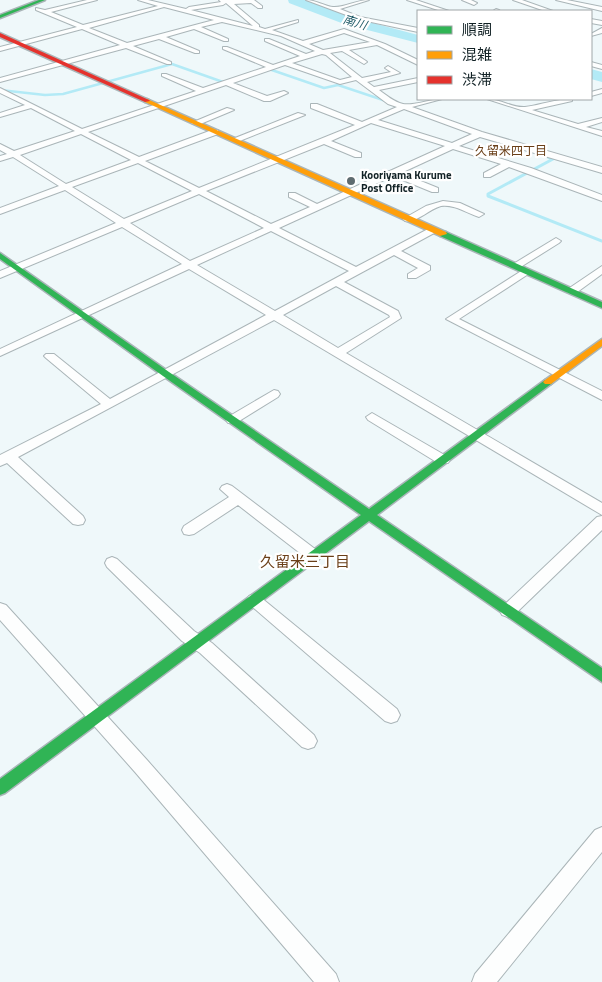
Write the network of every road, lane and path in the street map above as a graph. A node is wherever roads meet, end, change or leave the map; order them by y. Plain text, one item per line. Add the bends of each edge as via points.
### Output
1 (28, 0) edge
2 (94, 0) edge
3 (141, 0) edge
4 (309, 0) edge
5 (366, 0) edge
6 (410, 0) edge
7 (465, 0) edge
8 (519, 0) edge
9 (564, 0) edge
10 (191, 1) edge
11 (224, 2) edge
12 (164, 3) edge
13 (474, 3) dead end
14 (41, 7) edge
15 (260, 7) dead end
16 (172, 8) junction
17 (601, 8) edge
18 (332, 9) junction
19 (183, 10) junction
20 (443, 10) edge
21 (547, 10) edge
22 (0, 11) edge
23 (232, 11) dead end
24 (374, 14) dead end
25 (208, 16) junction
26 (0, 17) edge
27 (360, 18) junction
28 (222, 20) junction
29 (416, 20) dead end
30 (296, 21) dead end
31 (195, 25) junction
32 (399, 26) junction
33 (82, 27) junction
34 (259, 28) junction
35 (267, 30) junction
36 (417, 30) edge
37 (602, 30) edge
38 (0, 35) edge
39 (593, 35) dead end
40 (160, 37) junction
41 (226, 40) dead end
42 (267, 40) dead end
43 (304, 43) junction
44 (378, 43) junction
45 (20, 44) junction
46 (129, 45) junction
47 (225, 48) dead end
48 (0, 49) edge
49 (344, 49) junction
50 (197, 52) dead end
51 (324, 52) junction
52 (306, 56) junction
53 (169, 62) dead end
54 (364, 62) dead end
55 (417, 62) edge
56 (63, 63) junction
57 (285, 63) junction
58 (272, 68) junction
59 (388, 68) dead end
60 (164, 75) dead end
61 (358, 79) junction
62 (0, 80) edge
63 (417, 80) edge
64 (227, 83) junction
65 (372, 89) junction
66 (0, 90) edge
67 (203, 91) junction
68 (284, 93) dead end
69 (434, 100) edge
70 (493, 100) edge
71 (566, 100) edge
72 (31, 106) junction
73 (157, 106) junction
74 (314, 106) dead end
75 (403, 107) junction
76 (230, 110) dead end
77 (524, 110) junction
78 (301, 115) dead end
79 (0, 116) edge
80 (602, 120) edge
81 (372, 121) junction
82 (195, 123) junction
83 (363, 125) junction
84 (578, 126) junction
85 (81, 132) junction
86 (215, 132) junction
87 (479, 134) junction
88 (602, 134) edge
89 (234, 140) junction
90 (324, 141) junction
91 (0, 146) edge
92 (453, 146) junction
93 (523, 150) dead end
94 (13, 154) junction
95 (358, 155) dead end
96 (0, 159) edge
97 (277, 159) junction
98 (136, 160) junction
99 (506, 163) junction
100 (601, 169) edge
101 (394, 172) junction
102 (487, 175) dead end
103 (65, 187) junction
104 (435, 190) dead end
105 (199, 192) junction
106 (350, 192) junction
107 (292, 195) dead end
108 (602, 198) edge
109 (317, 207) junction
110 (0, 211) edge
111 (479, 214) dead end
112 (408, 219) junction
113 (124, 223) junction
114 (271, 228) junction
115 (433, 230) junction
116 (556, 241) dead end
117 (393, 251) junction
118 (0, 255) edge
119 (190, 265) junction
120 (515, 266) junction
121 (18, 268) junction
122 (602, 270) edge
123 (356, 271) junction
124 (526, 271) junction
125 (0, 275) edge
126 (412, 276) dead end
127 (336, 282) junction
128 (572, 291) junction
129 (602, 304) edge
130 (84, 314) junction
131 (275, 315) junction
132 (602, 342) edge
133 (0, 353) edge
134 (338, 353) junction
135 (50, 356) dead end
136 (166, 374) junction
137 (559, 374) junction
138 (274, 394) dead end
139 (602, 396) edge
140 (109, 404) junction
141 (372, 417) dead end
142 (232, 420) junction
143 (475, 436) junction
144 (4, 459) edge
145 (443, 460) junction
146 (602, 510) edge
147 (370, 515) junction
148 (78, 520) dead end
149 (602, 521) edge
150 (189, 530) dead end
151 (314, 556) junction
152 (112, 563) dead end
153 (254, 600) junction
154 (0, 608) edge
155 (508, 611) junction
156 (198, 642) junction
157 (602, 676) edge
158 (391, 715) dead end
159 (97, 718) junction
160 (308, 741) dead end
161 (0, 788) edge
162 (602, 837) edge
163 (328, 982) edge
164 (482, 982) edge

1 - 22 main road
2 - 14 street
3 - 12 street
4 - 18 street
5 - 18 street
6 - 20 street
7 - 13 street
8 - 21 street
9 - 17 street
10 - 16 street
11 - 15 street via 252,1
11 - 19 street
11 - 34 street
12 - 16 street
12 - 33 street
14 - 26 main road
14 - 33 street
16 - 19 street
18 - 27 street
19 - 25 street
23 - 25 street
24 - 27 street
25 - 28 street
27 - 32 street
28 - 31 street
28 - 34 street
29 - 32 street
30 - 35 street
31 - 40 street
31 - 41 street
32 - 36 street
33 - 45 street
33 - 46 street
34 - 35 street
35 - 43 street
37 - 39 street
38 - 45 main road
40 - 46 street
40 - 50 street
42 - 52 street
43 - 44 street via 343,31
43 - 51 street
44 - 49 street
44 - 55 street
45 - 48 street
45 - 56 main road
46 - 53 street
46 - 56 street
47 - 58 street
49 - 51 street
49 - 54 street
51 - 52 street
51 - 61 street
52 - 57 street
56 - 62 street
56 - 73 main road
57 - 58 street
57 - 61 street via 340,82
58 - 64 street
59 - 61 street via 397,73
60 - 67 street
61 - 65 street
63 - 65 street
64 - 67 street
64 - 68 street via 267,99
65 - 75 street
66 - 72 street
67 - 73 street
69 - 75 street
70 - 77 street
71 - 77 street
72 - 79 street
72 - 85 street
73 - 82 main road
73 - 85 street
74 - 83 street
75 - 81 street
75 - 87 street
76 - 82 street
77 - 84 street
78 - 89 street
80 - 84 street
81 - 83 street
81 - 92 street
82 - 86 main road
83 - 90 street
84 - 88 street
85 - 94 street
85 - 98 street
86 - 89 main road
86 - 98 street
87 - 92 street
87 - 100 street
89 - 97 main road
90 - 95 street
90 - 97 street
91 - 94 street
92 - 99 street
92 - 101 street
93 - 99 street
94 - 96 street
94 - 103 street
97 - 105 street
97 - 106 main road
98 - 103 street
98 - 105 street
99 - 102 street
99 - 108 street
101 - 104 street
101 - 106 street
103 - 110 street
103 - 113 street
105 - 113 street
105 - 114 street
106 - 109 street
106 - 112 main road
107 - 109 street
109 - 114 street
111 - 112 street via 450,202 440,202
112 - 115 main road
113 - 119 street
113 - 121 street
114 - 119 street
114 - 123 street
115 - 117 street
115 - 120 main road
116 - 120 street
117 - 123 street
117 - 126 street via 426,268
118 - 121 main road
119 - 130 street
119 - 131 street
120 - 124 main road
121 - 125 street
121 - 130 main road
122 - 128 street
123 - 127 street
124 - 128 main road
124 - 137 street via 451,319
127 - 131 street
127 - 134 street via 394,313 396,318
128 - 129 main road
130 - 133 street
130 - 136 main road
131 - 134 street
131 - 136 street
132 - 137 main road
134 - 143 street
135 - 140 street
136 - 140 street
136 - 142 main road
137 - 139 street
137 - 143 main road
138 - 142 street
140 - 144 street
141 - 145 street
142 - 147 main road
143 - 145 main road
143 - 146 street
144 - 148 street
145 - 147 main road
147 - 151 main road
147 - 155 main road
149 - 155 street
150 - 151 street via 233,494
151 - 153 main road
152 - 156 street
153 - 156 main road
153 - 158 street
154 - 159 street
155 - 157 main road
156 - 159 main road
156 - 160 street
159 - 161 main road
159 - 163 street
162 - 164 street

